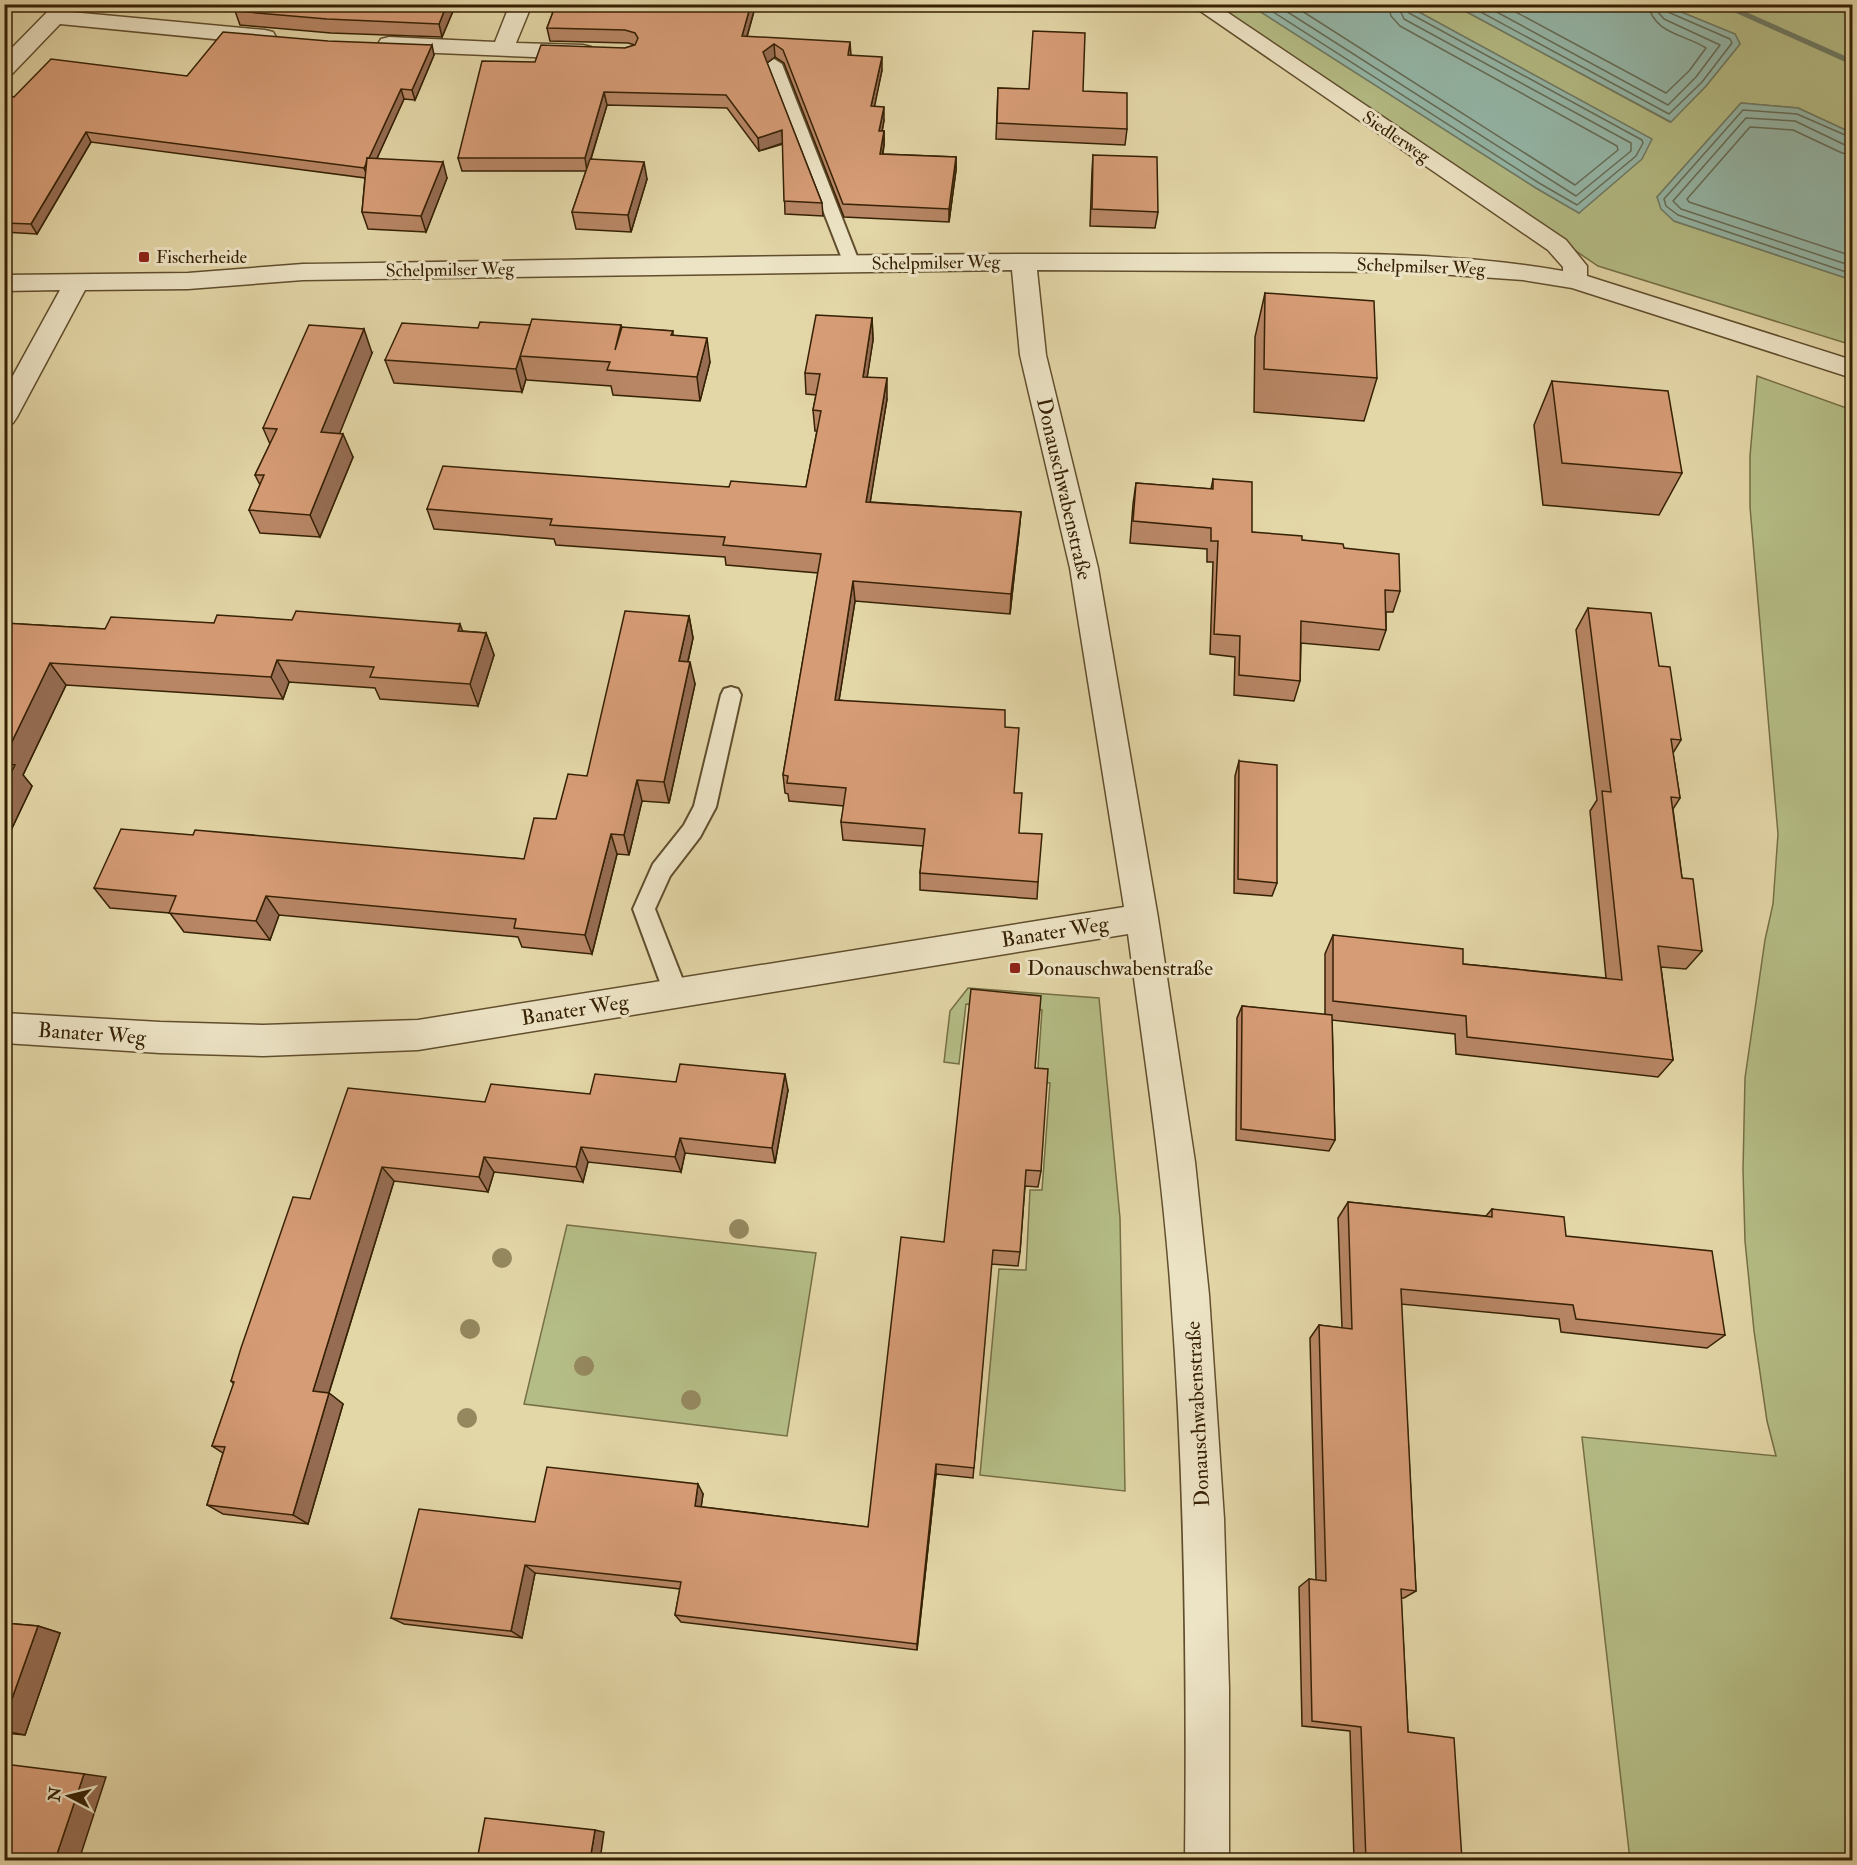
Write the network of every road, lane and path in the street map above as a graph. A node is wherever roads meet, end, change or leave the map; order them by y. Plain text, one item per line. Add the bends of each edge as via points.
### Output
1 (520, 4) edge
2 (1200, 4) edge
3 (61, 11) edge
4 (288, 39) edge
5 (374, 44) edge
6 (503, 49) junction
7 (603, 52) edge
8 (774, 64) edge
9 (4, 69) edge
10 (1024, 262) junction
11 (852, 264) junction
12 (1575, 281) junction
13 (77, 282) junction
14 (4, 283) edge
15 (1852, 369) edge
16 (6, 413) edge
17 (730, 695) dead end
18 (1142, 918) junction
19 (676, 993) junction
20 (4, 1029) edge
21 (1207, 1860) edge

1 - 6 street
2 - 12 street, Siedlerweg via 1557,245 1575,266
3 - 4 street
3 - 9 street
5 - 6 street
6 - 7 street
8 - 11 lane
10 - 11 street, Schelpmilser Weg
10 - 12 street, Schelpmilser Weg via 1410,264
10 - 18 street, Donauschwabenstraße via 1033,355 1084,568
11 - 13 street, Schelpmilser Weg via 303,272 188,281
12 - 15 street, Schelpmilser Weg
13 - 14 street, Schelpmilser Weg
13 - 16 street
17 - 19 lane via 705,807 693,831 661,871 644,909
18 - 19 street, Banater Weg
18 - 21 street, Donauschwabenstraße via 1177,1162 1190,1295 1204,1519
19 - 20 street, Banater Weg via 418,1035 355,1041 254,1041

